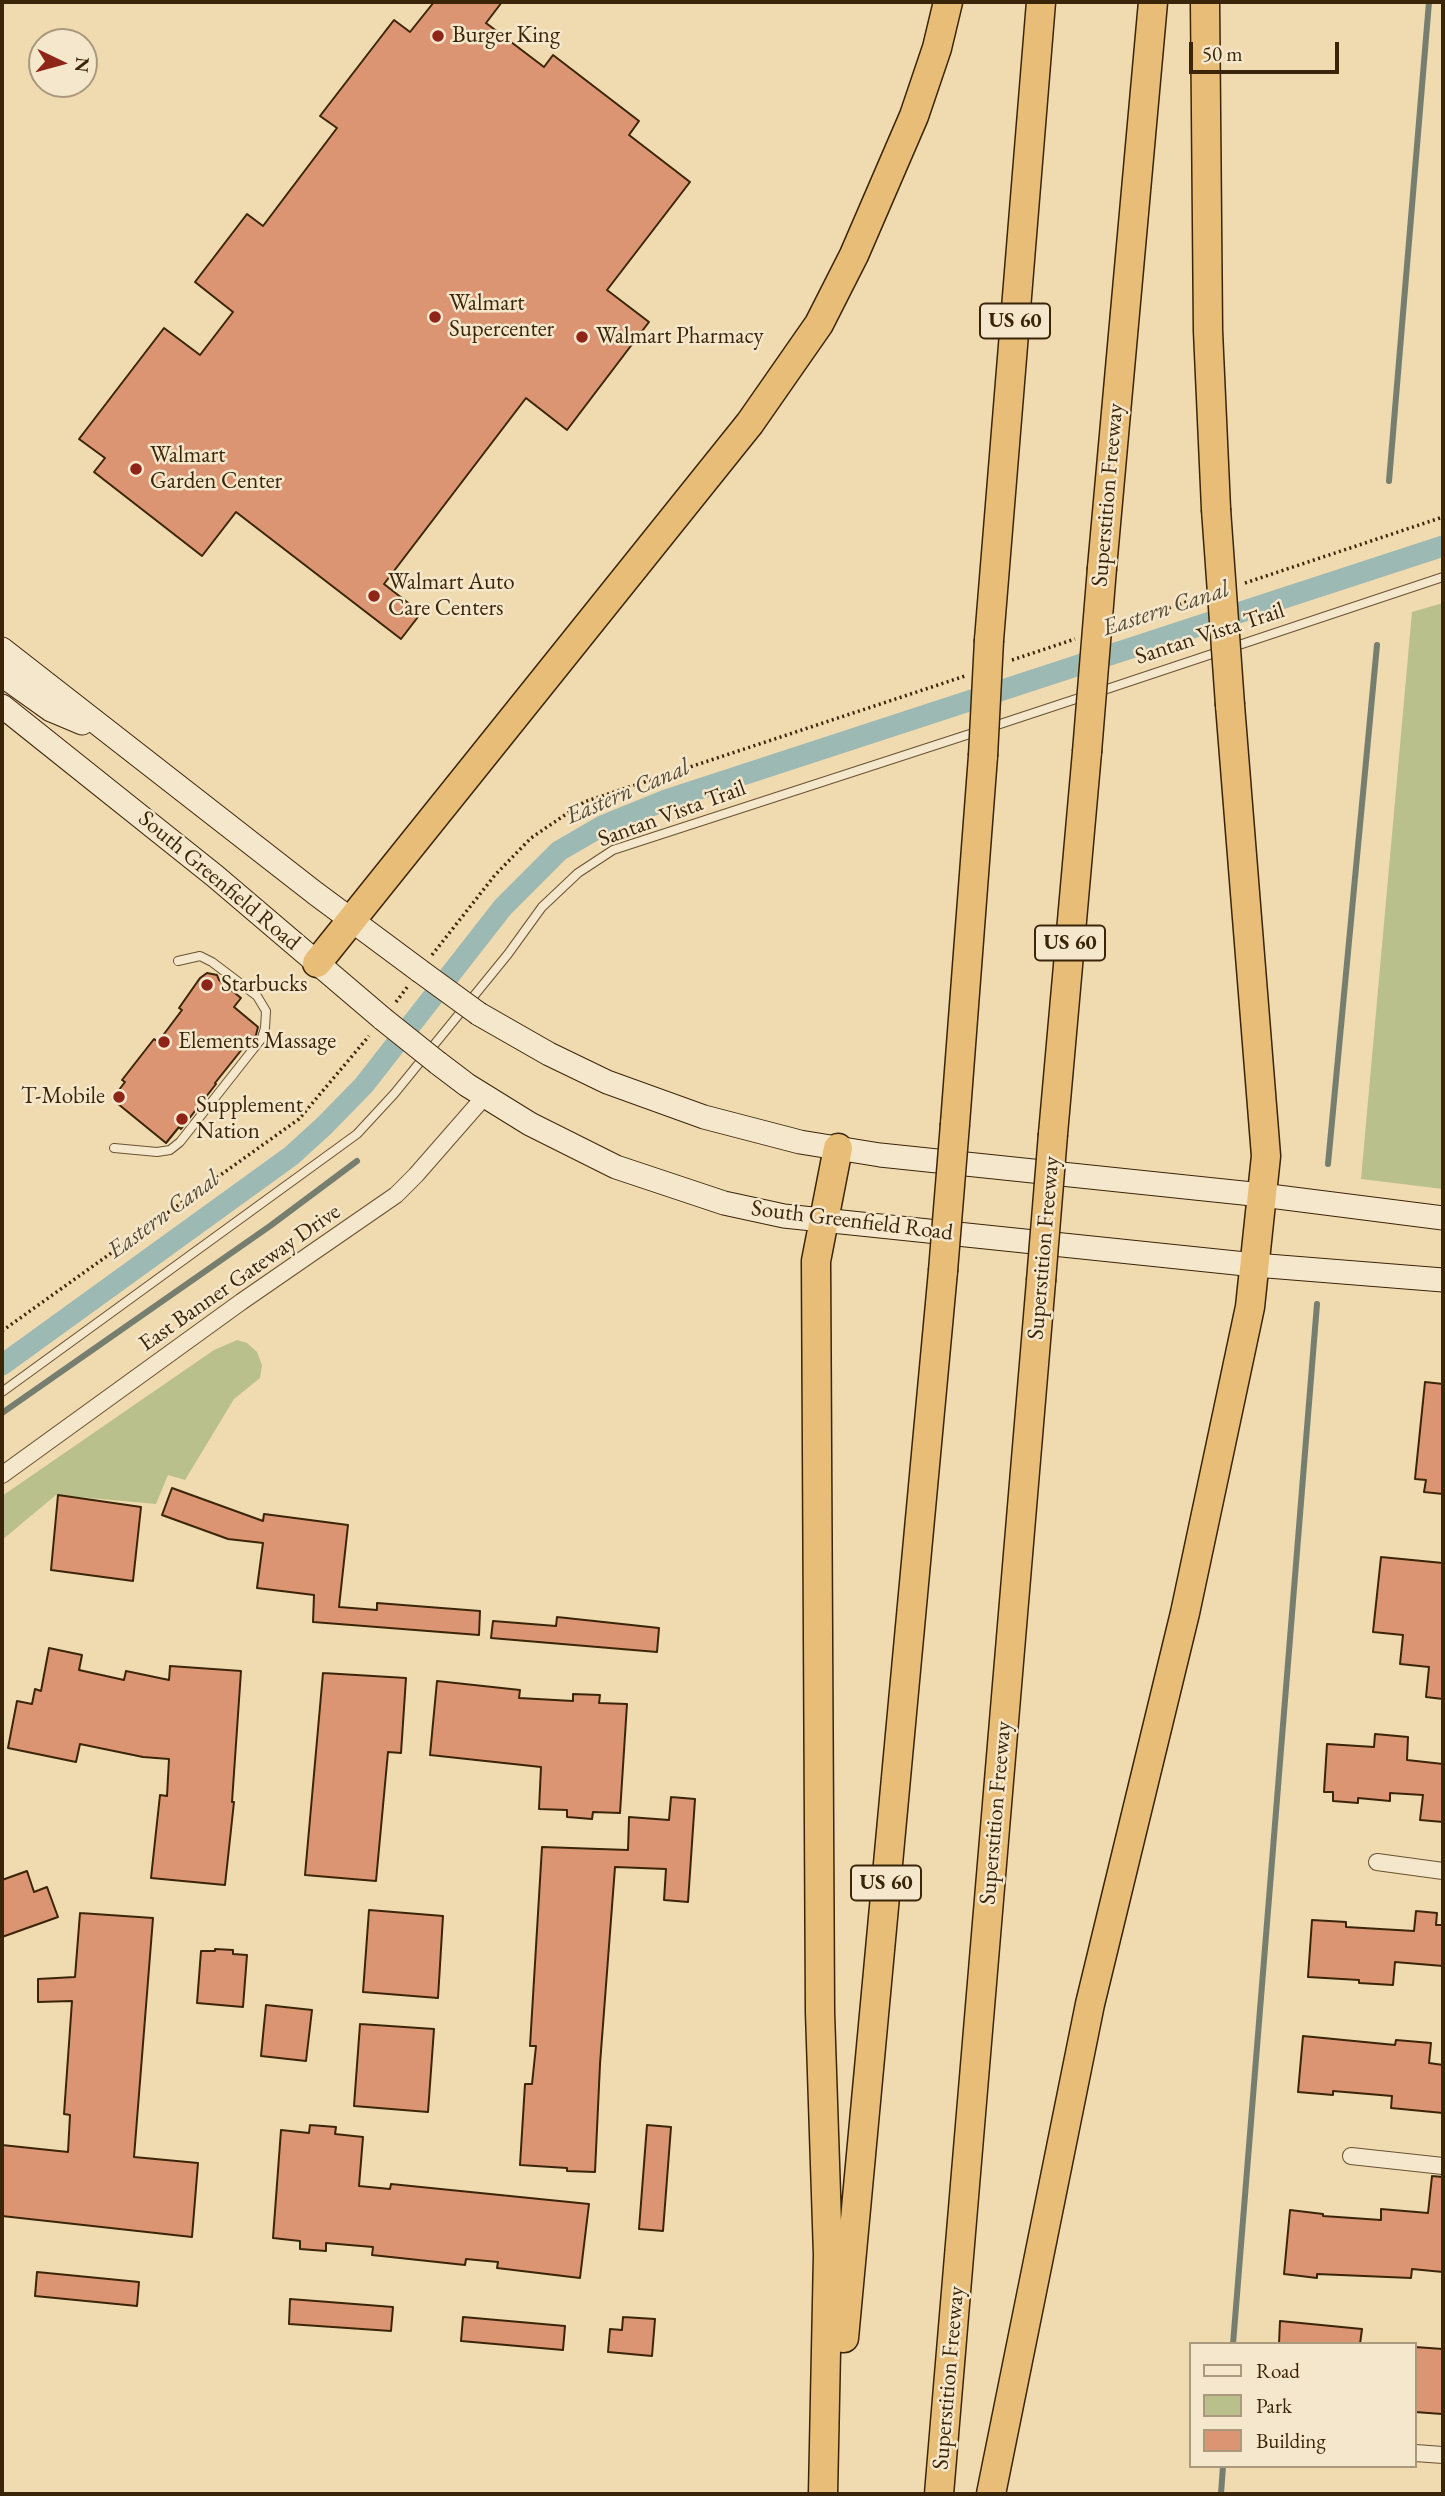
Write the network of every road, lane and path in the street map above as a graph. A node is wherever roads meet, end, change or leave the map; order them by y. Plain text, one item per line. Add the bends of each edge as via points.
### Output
1 (948, 2) edge
2 (1041, 2) edge
3 (1153, 2) edge
4 (1205, 2) edge
5 (1443, 517) edge
6 (1443, 577) edge
7 (1235, 586) dead end
8 (1209, 595) dead end
9 (1118, 625) dead end
10 (1079, 638) dead end
11 (2, 649) edge
12 (995, 652) junction
13 (975, 672) dead end
14 (2, 675) edge
15 (2, 705) edge
16 (114, 737) junction
17 (352, 920) junction
18 (178, 961) dead end
19 (317, 964) junction
20 (424, 966) junction
21 (383, 1019) junction
22 (485, 1096) junction
23 (114, 1148) dead end
24 (838, 1149) junction
25 (1262, 1195) junction
26 (1443, 1218) edge
27 (823, 1222) junction
28 (1255, 1265) junction
29 (1443, 1280) edge
30 (2, 1331) edge
31 (2, 1392) edge
32 (2, 1475) edge
33 (1377, 1862) dead end
34 (1443, 1871) edge
35 (1351, 2156) dead end
36 (1443, 2166) edge
37 (1417, 2453) edge
38 (1443, 2455) edge
39 (823, 2494) edge
40 (829, 2494) edge
41 (939, 2494) edge
42 (991, 2494) edge

1 - 17 highway via 914,116 854,256 819,324 750,423
2 - 12 highway, US 60
3 - 41 highway, Superstition Freeway / US 60, bridge
4 - 25 highway, bridge via 1208,331 1216,509 1266,1156
5 - 7 path
6 - 31 lane, Santan Vista Trail via 613,850 578,873 542,907 394,1094 356,1134
8 - 9 path
10 - 12 path
11 - 16 main road, South Greenfield Road
12 - 40 highway, US 60, bridge via 943,1271
13 - 20 path via 584,803 531,838
14 - 16 main road via 51,710
15 - 19 main road, South Greenfield Road
16 - 17 main road, South Greenfield Road
17 - 19 highway
17 - 20 main road, South Greenfield Road
18 - 23 lane via 200,956 257,996 265,1011 262,1038 170,1150
19 - 21 main road, South Greenfield Road
20 - 21 path
20 - 24 main road, South Greenfield Road, bridge via 479,1014 607,1082 756,1132
21 - 22 main road, South Greenfield Road, bridge
21 - 30 path via 299,1119
22 - 27 main road, South Greenfield Road via 548,1134 617,1167 724,1203
22 - 32 street, East Banner Gateway Drive via 396,1195
24 - 25 main road, South Greenfield Road
24 - 27 highway
25 - 26 main road, South Greenfield Road
25 - 28 highway
27 - 28 main road, South Greenfield Road
27 - 39 highway via 816,1261 820,2012 828,2255
28 - 29 main road, South Greenfield Road
28 - 42 highway via 1185,1613 1090,2004
33 - 34 street
35 - 36 street
37 - 38 street

